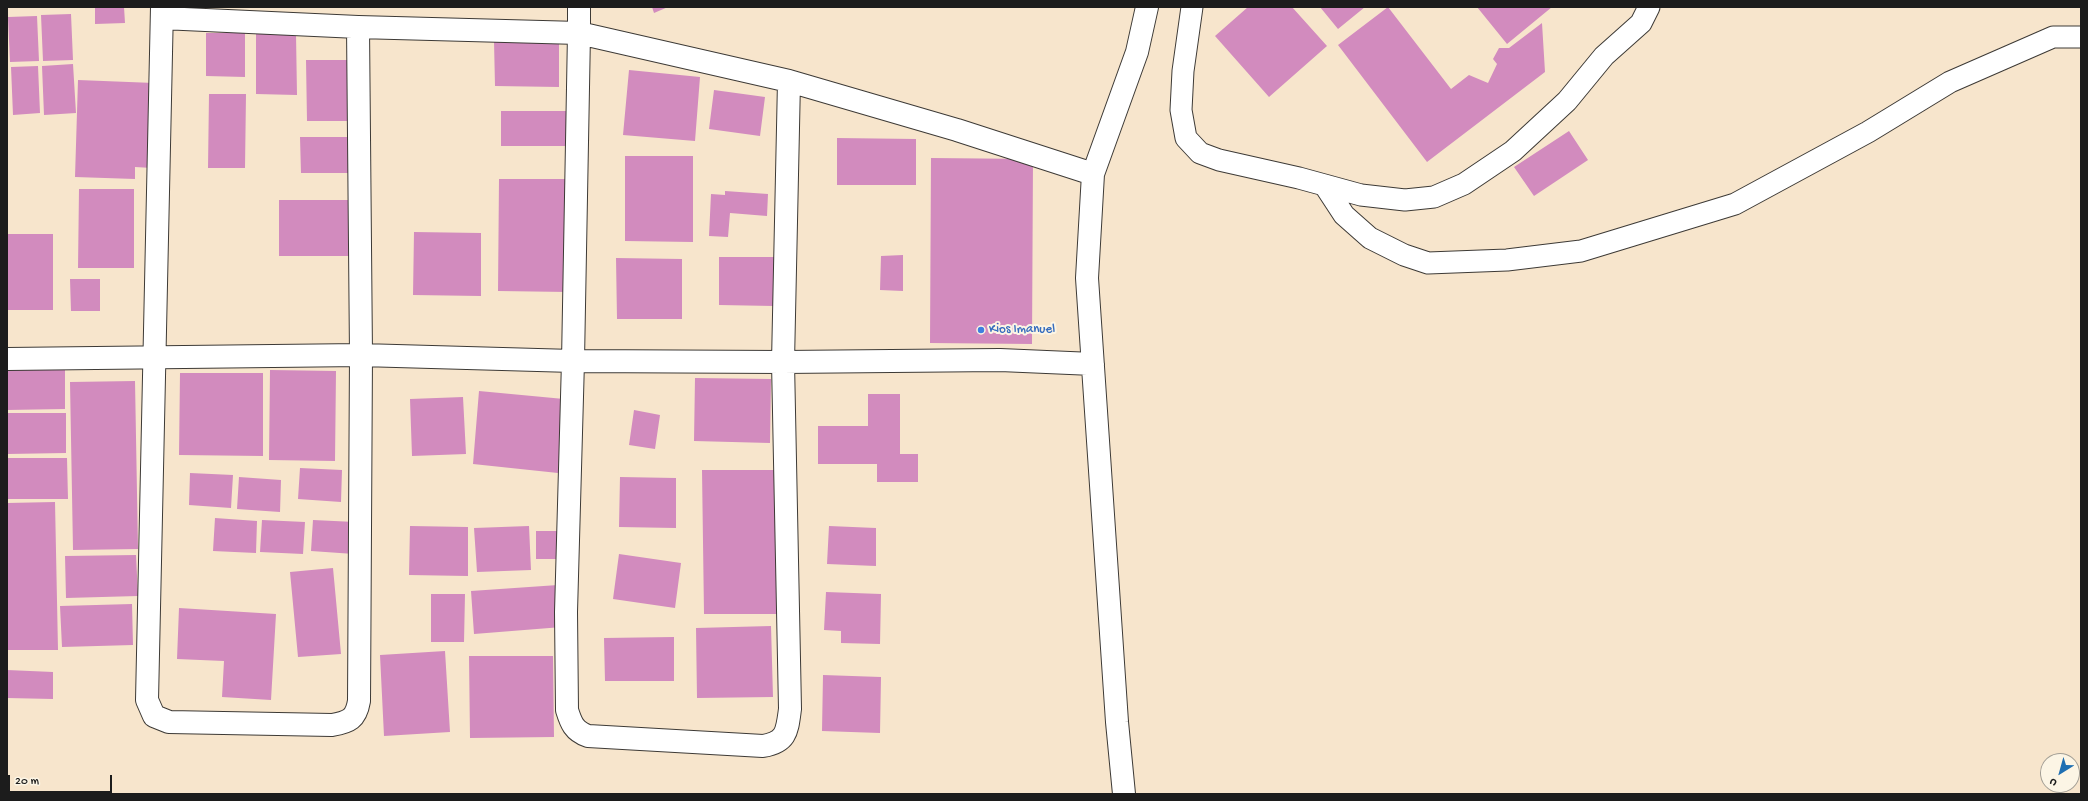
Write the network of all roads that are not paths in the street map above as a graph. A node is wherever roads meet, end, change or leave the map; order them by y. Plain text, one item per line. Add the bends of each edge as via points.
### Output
1 (579, 7) edge
2 (1147, 7) edge
3 (1192, 7) edge
4 (1649, 7) edge
5 (162, 12) edge
6 (358, 27) junction
7 (579, 33) junction
8 (2081, 38) edge
9 (789, 81) junction
10 (1093, 174) junction
11 (1325, 186) junction
12 (361, 355) junction
13 (153, 358) junction
14 (7, 359) edge
15 (573, 361) junction
16 (783, 362) junction
17 (1093, 364) junction
18 (1124, 794) edge

1 - 7 street
2 - 10 street via 1137,52
3 - 11 lane via 1183,71 1181,110 1186,138 1190,145 1200,153 1218,160
4 - 11 lane via 1641,23 1604,56 1567,101 1513,151 1464,184 1434,197 1406,200 1361,195
5 - 6 street
5 - 13 street
6 - 7 street
6 - 12 street
7 - 9 street
7 - 15 street
8 - 11 lane via 2053,37 1950,82 1868,132 1735,204 1581,251 1506,260 1428,263 1404,255 1370,238 1344,215
9 - 10 street via 957,130
9 - 16 street
10 - 17 street via 1087,278
12 - 13 street
12 - 13 street via 359,701 352,718 345,723 332,725 169,722 159,719 150,711 147,700
12 - 15 street
13 - 14 street
15 - 16 street
15 - 16 street via 566,612 567,710 570,721 579,733 588,736 763,746 776,744 783,738 788,727 790,709
16 - 17 street via 1000,360
17 - 18 street

